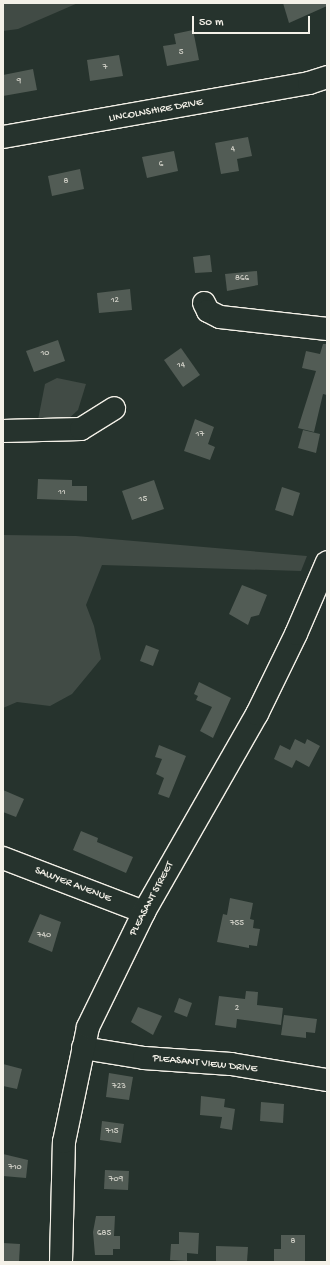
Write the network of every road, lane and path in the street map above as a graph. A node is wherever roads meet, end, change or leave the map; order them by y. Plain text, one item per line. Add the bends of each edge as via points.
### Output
1 (321, 82) edge
2 (3, 137) edge
3 (204, 303) dead end
4 (327, 329) edge
5 (114, 408) dead end
6 (3, 431) edge
7 (327, 562) edge
8 (3, 858) edge
9 (144, 912) junction
10 (83, 1048) junction
11 (327, 1080) edge
12 (61, 1262) edge

1 - 2 street, LINCOLNSHIRE DRIVE
3 - 4 street via 208,311 220,317
5 - 6 street via 81,429
7 - 9 street, PLEASANT STREET via 257,714
8 - 9 street, SAWYER AVENUE
9 - 10 street, PLEASANT STREET via 103,993 88,1027
10 - 11 street, PLEASANT VIEW DRIVE via 144,1058 231,1064
10 - 12 street, PLEASANT STREET via 64,1142

